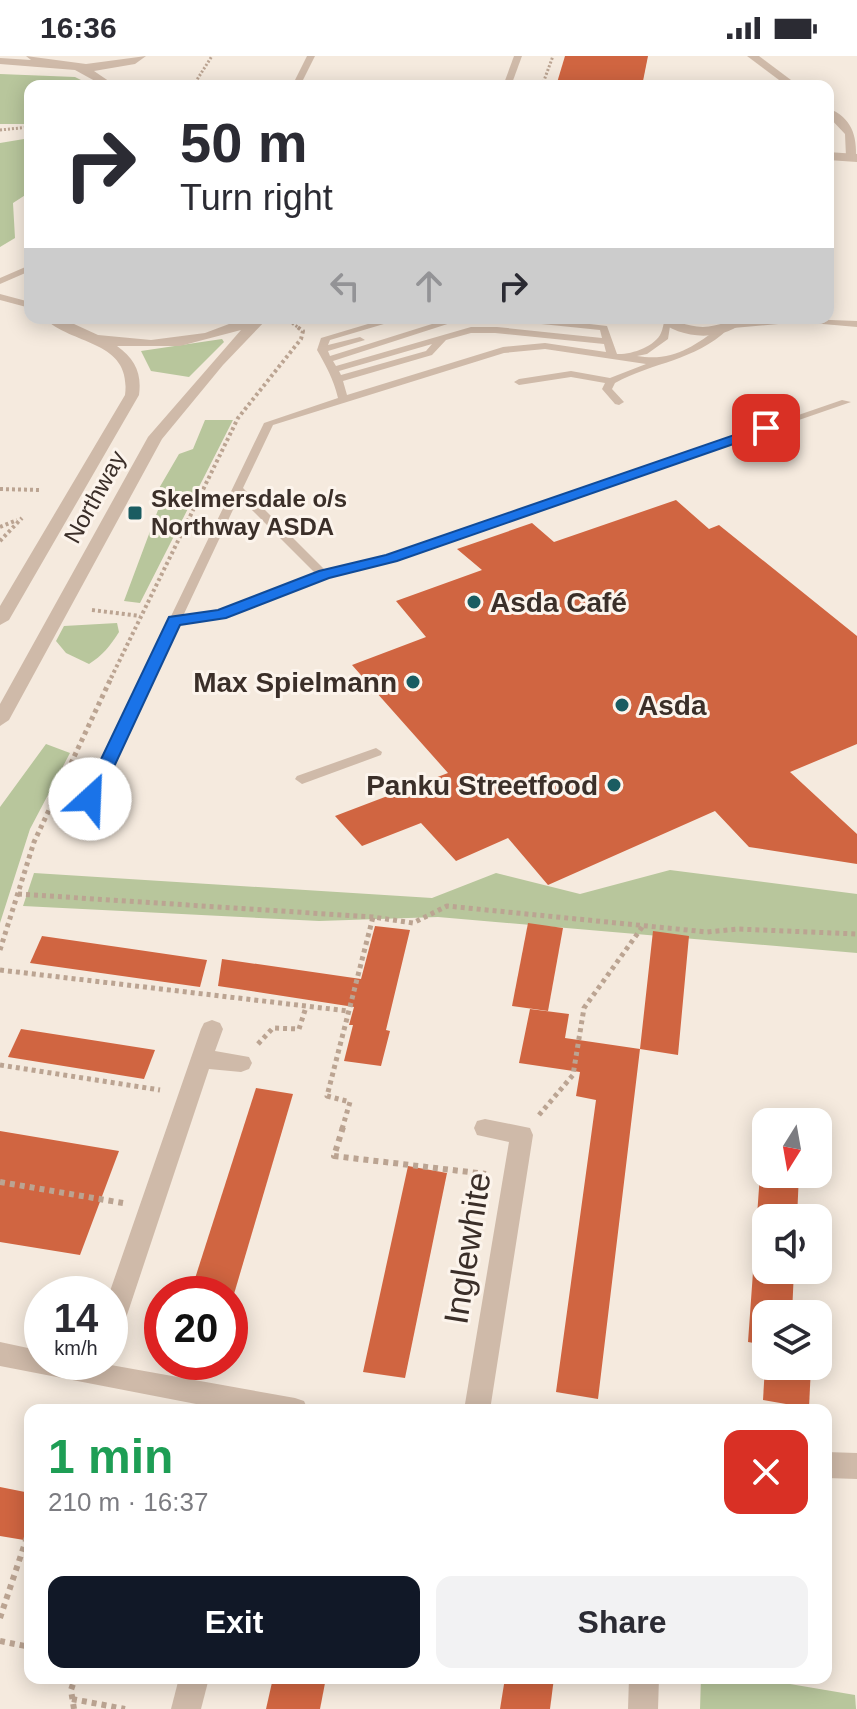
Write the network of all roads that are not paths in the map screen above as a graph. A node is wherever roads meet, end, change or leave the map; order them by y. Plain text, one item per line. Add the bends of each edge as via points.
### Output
1 (31, 56) edge
2 (311, 56) edge
3 (518, 56) edge
4 (752, 56) edge
5 (138, 58) edge
6 (0, 61) edge
7 (47, 64) junction
8 (67, 66) junction
9 (126, 76) dead end
10 (104, 80) edge
11 (299, 80) edge
12 (509, 80) edge
13 (786, 80) edge
14 (834, 115) edge
15 (834, 156) edge
16 (854, 158) edge
17 (24, 271) edge
18 (0, 281) edge
19 (0, 297) edge
20 (24, 303) edge
21 (834, 322) edge
22 (63, 324) edge
23 (244, 324) edge
24 (254, 324) edge
25 (376, 324) edge
26 (417, 324) edge
27 (444, 324) edge
28 (490, 324) edge
29 (571, 324) edge
30 (666, 324) edge
31 (676, 324) edge
32 (732, 324) edge
33 (857, 324) edge
34 (498, 331) junction
35 (88, 336) junction
36 (609, 342) junction
37 (529, 346) junction
38 (612, 354) junction
39 (627, 356) junction
40 (666, 361) junction
41 (329, 365) junction
42 (611, 381) junction
43 (519, 382) dead end
44 (343, 399) junction
45 (619, 402) dead end
46 (846, 402) dead end
47 (238, 489) junction
48 (324, 575) junction
49 (0, 620) edge
50 (174, 621) junction
51 (0, 720) edge
52 (376, 752) dead end
53 (302, 779) dead end
54 (90, 799) dead end
55 (212, 1029) dead end
56 (202, 1059) junction
57 (241, 1063) road end
58 (485, 1128) dead end
59 (128, 1276) edge
60 (0, 1354) edge
61 (24, 1358) edge
62 (128, 1376) edge
63 (246, 1404) edge
64 (478, 1404) edge
65 (832, 1465) edge
66 (857, 1466) edge
67 (192, 1684) edge
68 (644, 1684) edge
69 (186, 1709) edge
70 (643, 1709) edge

1 - 7 street
2 - 11 lane
3 - 12 lane
4 - 13 street
5 - 8 street via 104,67
5 - 9 street
6 - 7 street
7 - 8 street
8 - 10 street
14 - 16 street via 853,134
15 - 16 street
17 - 18 lane
19 - 20 lane
21 - 33 lane
22 - 35 street
23 - 35 street via 219,334 152,344
24 - 51 street, Northway via 155,437
25 - 41 lane via 327,337
26 - 41 lane
27 - 41 lane
28 - 34 lane
29 - 36 lane via 601,327
30 - 39 lane via 665,337 656,345
31 - 32 street via 689,329
32 - 40 lane
34 - 36 lane
34 - 37 lane
34 - 41 lane via 444,337 429,353
35 - 49 street, Northway via 129,362 132,395
36 - 38 lane
37 - 38 lane
37 - 44 lane
38 - 39 lane
39 - 40 lane
40 - 42 lane
41 - 44 lane
42 - 43 lane via 571,374
42 - 45 lane via 607,389
44 - 47 lane via 269,423
46 - 48 lane via 391,558
47 - 48 lane
47 - 50 lane
48 - 50 lane via 221,615
50 - 54 lane
52 - 53 lane
55 - 56 street
56 - 57 street
56 - 59 street
58 - 64 street, Inglewhite via 522,1135
60 - 61 street
62 - 63 street
65 - 66 street
67 - 69 street
68 - 70 street

